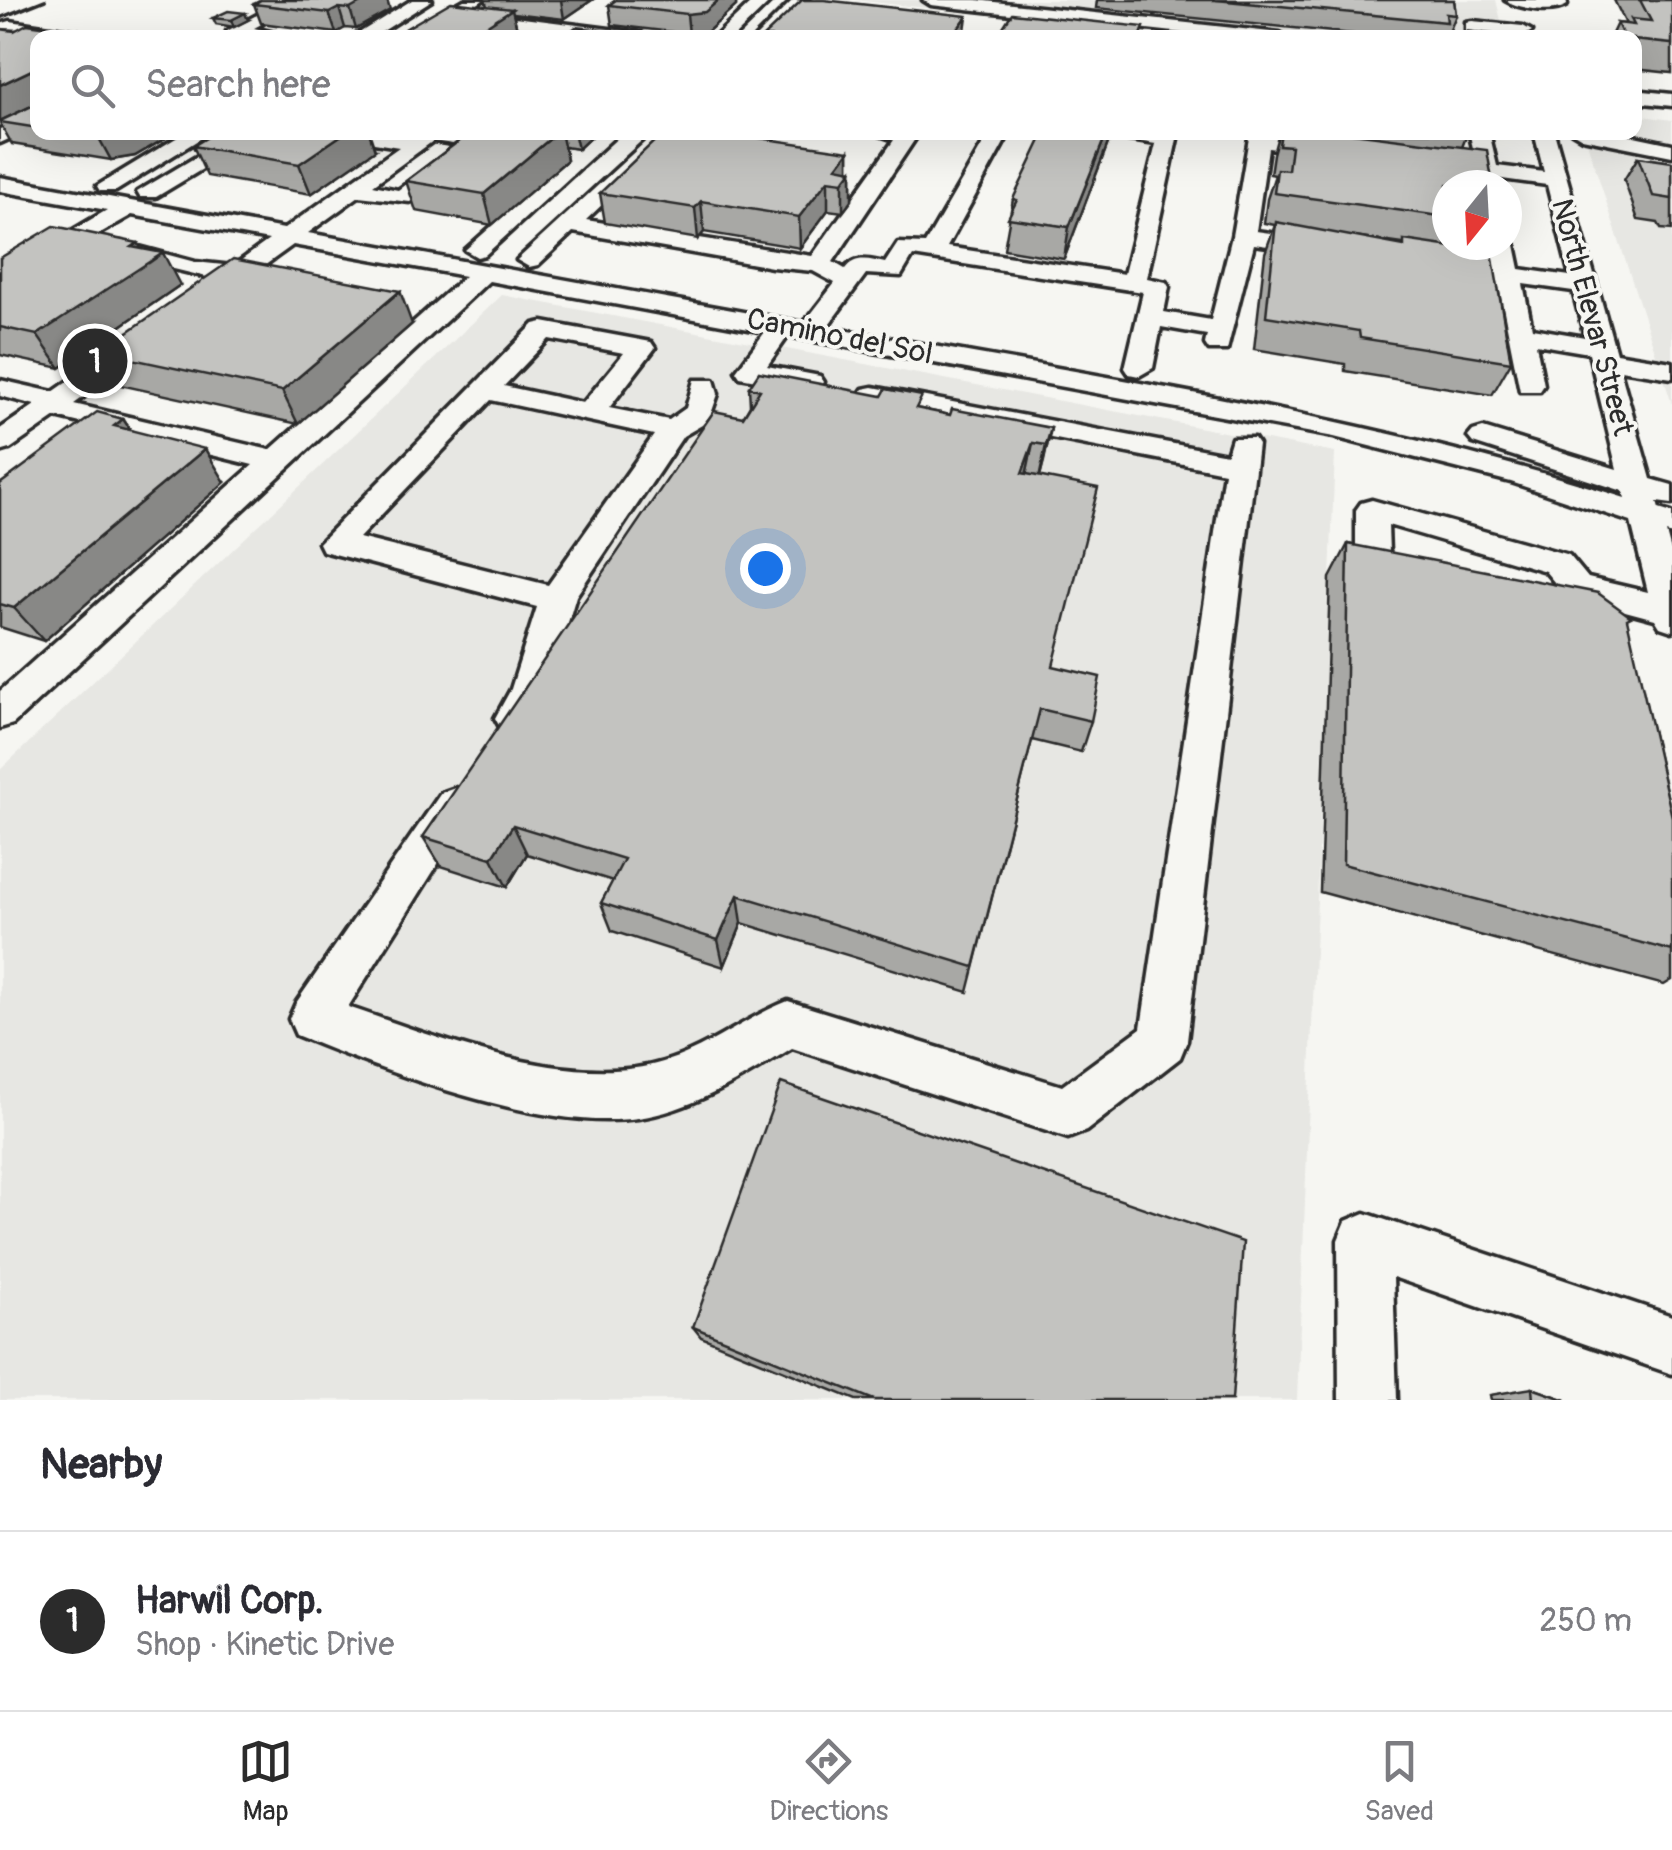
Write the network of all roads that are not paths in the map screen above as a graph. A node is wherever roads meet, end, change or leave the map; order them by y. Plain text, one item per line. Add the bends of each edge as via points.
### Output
1 (298, 0) edge
2 (424, 0) edge
3 (476, 0) edge
4 (764, 0) edge
5 (792, 0) edge
6 (930, 0) edge
7 (1513, 0) edge
8 (1558, 0) edge
9 (801, 1) edge
10 (820, 3) edge
11 (978, 9) edge
12 (604, 10) dead end
13 (915, 14) edge
14 (1472, 26) edge
15 (0, 30) edge
16 (37, 30) edge
17 (238, 30) edge
18 (373, 30) edge
19 (546, 30) edge
20 (576, 30) edge
21 (731, 30) edge
22 (771, 30) edge
23 (1084, 30) edge
24 (1175, 30) edge
25 (1498, 30) edge
26 (1523, 30) edge
27 (1642, 79) edge
28 (1672, 82) edge
29 (1642, 97) edge
30 (1672, 100) edge
31 (30, 122) edge
32 (0, 137) edge
33 (187, 140) edge
34 (240, 140) edge
35 (422, 140) edge
36 (478, 140) edge
37 (496, 140) edge
38 (601, 140) edge
39 (659, 140) edge
40 (904, 140) edge
41 (995, 140) edge
42 (1167, 140) edge
43 (1260, 140) edge
44 (1276, 140) edge
45 (1481, 140) edge
46 (1546, 140) edge
47 (1622, 140) edge
48 (1672, 150) edge
49 (1342, 152) edge
50 (582, 158) junction
51 (0, 166) edge
52 (1483, 170) edge
53 (1522, 178) edge
54 (1556, 180) junction
55 (0, 184) edge
56 (108, 186) junction
57 (353, 188) junction
58 (138, 200) junction
59 (568, 224) junction
60 (298, 228) junction
61 (1244, 236) junction
62 (72, 240) junction
63 (1339, 250) edge
64 (932, 252) junction
65 (482, 260) junction
66 (529, 260) junction
67 (1506, 260) edge
68 (1414, 262) edge
69 (818, 264) junction
70 (237, 274) junction
71 (1509, 276) junction
72 (278, 279) edge
73 (847, 281) junction
74 (1134, 283) junction
75 (0, 284) edge
76 (1584, 284) junction
77 (405, 304) dead end
78 (442, 311) junction
79 (1150, 318) junction
80 (818, 321) junction
81 (783, 325) junction
82 (1520, 334) junction
83 (1602, 353) junction
84 (1138, 368) junction
85 (1672, 370) edge
86 (750, 371) junction
87 (1054, 376) junction
88 (1530, 385) dead end
89 (0, 388) edge
90 (484, 390) junction
91 (54, 404) junction
92 (1247, 412) junction
93 (590, 413) junction
94 (110, 421) junction
95 (1036, 426) junction
96 (672, 430) junction
97 (0, 443) edge
98 (79, 444) edge
99 (278, 460) junction
100 (1240, 466) junction
101 (1655, 503) edge
102 (1420, 524) junction
103 (1422, 561) edge
104 (1373, 582) edge
105 (557, 600) junction
106 (1671, 614) edge
107 (5, 702) edge
108 (1672, 1345) edge
109 (1368, 1400) edge

1 - 17 street
2 - 18 street
3 - 19 street via 452,14
4 - 21 street
5 - 9 street
6 - 11 street
7 - 8 street
7 - 26 street
9 - 10 street
9 - 22 street
11 - 13 street
11 - 23 street
11 - 24 street
12 - 20 street
14 - 25 street
15 - 16 street
27 - 28 street
29 - 30 street
31 - 32 street
33 - 56 street
34 - 58 street
35 - 57 street
36 - 57 street via 402,197
37 - 50 street
38 - 50 street
39 - 59 street
40 - 69 street
41 - 64 street
42 - 74 street
43 - 61 street
44 - 49 street
45 - 52 street
46 - 54 street, North Elevar Street
47 - 48 street
50 - 65 street
51 - 56 street, Camino del Sol
53 - 54 street
54 - 76 street, North Elevar Street
55 - 58 street, Camino del Sol
56 - 58 street, Camino del Sol
57 - 60 street
58 - 60 street, Camino del Sol
58 - 62 street
59 - 66 street
59 - 69 street
60 - 65 street, Camino del Sol
60 - 70 street
61 - 63 street
61 - 79 street via 1219,337
62 - 70 street
62 - 75 street
64 - 73 street via 906,248 892,271 860,266
64 - 74 street
65 - 66 street, Camino del Sol
65 - 78 street
65 - 81 street, Camino del Sol
66 - 80 street, Camino del Sol
67 - 71 street
68 - 71 street
69 - 73 street
70 - 72 street
70 - 91 street
71 - 76 street
71 - 82 street
73 - 80 street
74 - 79 street via 1157,286
76 - 83 street, North Elevar Street
77 - 78 street
78 - 99 street
79 - 84 street
80 - 81 street, Camino del Sol
80 - 84 street, Camino del Sol
80 - 87 street, Camino del Sol
81 - 86 street
82 - 83 street
82 - 88 street
83 - 85 street
83 - 101 street, North Elevar Street
84 - 101 street, Camino del Sol via 1494,440
86 - 95 street
86 - 96 street via 726,373 704,386 697,414
87 - 92 street, Camino del Sol
87 - 95 street
89 - 91 street
90 - 93 street
90 - 93 street via 543,330 642,348
90 - 105 street via 335,543
91 - 94 street
91 - 97 street
92 - 100 street
92 - 101 street, Camino del Sol
93 - 96 street
94 - 98 street
94 - 99 street
95 - 100 street
96 - 105 street
99 - 107 street
100 - 105 street via 1163,1041 1068,1114 788,1024 684,1079 621,1095 437,1061 312,1019 528,698
101 - 106 street, North Elevar Street
102 - 103 street
102 - 104 street via 1372,510
102 - 106 street via 1475,555 1557,563 1579,603
108 - 109 street via 1365,1240

